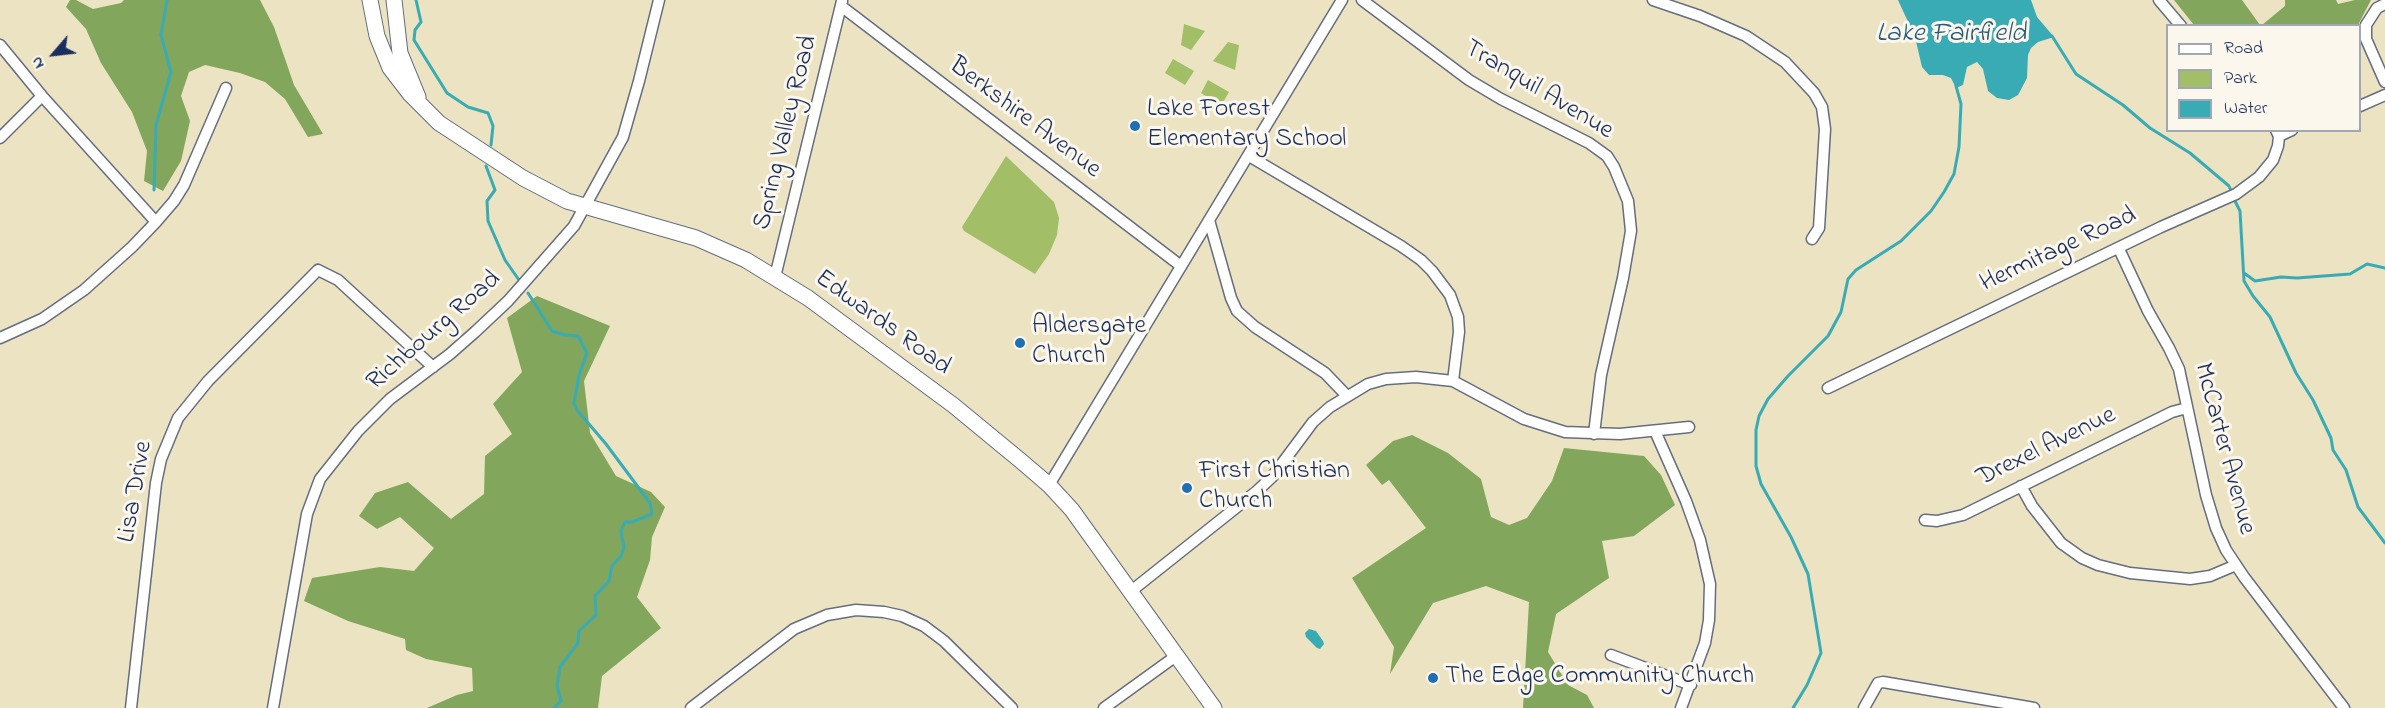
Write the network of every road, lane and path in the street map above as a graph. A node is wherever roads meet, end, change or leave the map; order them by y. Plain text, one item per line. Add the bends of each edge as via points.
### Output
1 (370, 0) edge
2 (394, 0) edge
3 (659, 0) edge
4 (1342, 0) edge
5 (1362, 0) edge
6 (1653, 0) edge
7 (2159, 0) edge
8 (842, 3) edge
9 (2385, 4) edge
10 (2179, 24) edge
11 (0, 45) edge
12 (2385, 82) edge
13 (226, 88) dead end
14 (42, 96) junction
15 (2385, 96) edge
16 (2361, 106) edge
17 (425, 107) junction
18 (2277, 133) edge
19 (0, 138) edge
20 (1249, 156) junction
21 (585, 207) junction
22 (1209, 220) junction
23 (156, 222) junction
24 (1812, 240) dead end
25 (2119, 249) junction
26 (1181, 266) junction
27 (775, 277) junction
28 (0, 338) edge
29 (433, 367) junction
30 (1453, 381) junction
31 (1828, 387) dead end
32 (1347, 396) junction
33 (2187, 408) junction
34 (1689, 427) dead end
35 (1655, 431) junction
36 (1594, 434) junction
37 (1048, 485) junction
38 (2020, 486) junction
39 (1925, 520) dead end
40 (2236, 565) junction
41 (1130, 592) junction
42 (1611, 655) dead end
43 (1176, 656) junction
44 (1691, 685) junction
45 (130, 708) edge
46 (273, 708) edge
47 (691, 708) edge
48 (1012, 708) edge
49 (1104, 708) edge
50 (1214, 708) edge
51 (1681, 708) edge
52 (1864, 708) edge
53 (2034, 708) edge
54 (2344, 708) edge

1 - 17 street, Edwards Road via 377,36 390,68
2 - 17 street, Edwards Road via 400,53
3 - 21 street, Richbourg Road via 623,137
4 - 20 street
5 - 36 street, Tranquil Avenue via 1468,80 1589,143 1607,156 1614,167 1628,201 1631,231 1601,375
6 - 24 street via 1746,36 1785,62 1814,93 1822,107 1825,129 1819,228
7 - 10 street
8 - 26 street, Berkshire Avenue
8 - 27 street, Spring Valley Road
9 - 12 street via 2377,8 2366,25 2366,39
11 - 14 street
13 - 23 street via 184,185
14 - 19 street
14 - 23 street
15 - 16 street
17 - 21 street, Edwards Road via 439,123 523,178
18 - 25 street, Hermitage Road via 2278,146 2266,170 2232,196
20 - 22 street
20 - 30 street via 1401,246 1432,271 1450,295 1458,317
21 - 27 street, Edwards Road via 696,237
21 - 29 street, Richbourg Road via 564,239 508,301
22 - 26 street
22 - 32 street via 1237,311 1254,327 1325,373
23 - 28 street via 84,290 42,319
25 - 31 street, Hermitage Road
25 - 33 street, McCarter Avenue via 2175,358
26 - 37 street
27 - 37 street, Edwards Road via 953,405
29 - 45 street, Lisa Drive via 344,285 318,270 191,399 169,437 156,483
29 - 46 street, Richbourg Road via 390,399 358,431 314,491
30 - 32 street via 1416,376 1386,379
30 - 36 street via 1539,425
32 - 41 street via 1313,422 1257,492
33 - 38 street, Drexel Avenue
33 - 40 street, McCarter Avenue via 2213,517
34 - 35 street
35 - 36 street
35 - 44 street via 1686,501 1708,572 1709,620
37 - 41 street, Edwards Road via 1072,510
38 - 39 street, Drexel Avenue via 1955,518
38 - 40 street via 2061,543 2098,565 2181,579 2210,576
40 - 54 street, McCarter Avenue
41 - 43 street, Edwards Road
42 - 44 street
43 - 49 street
43 - 50 street, Edwards Road
44 - 51 street
47 - 48 street via 794,630 827,615 856,610 902,616 924,626
52 - 53 street via 1878,683 1883,682

